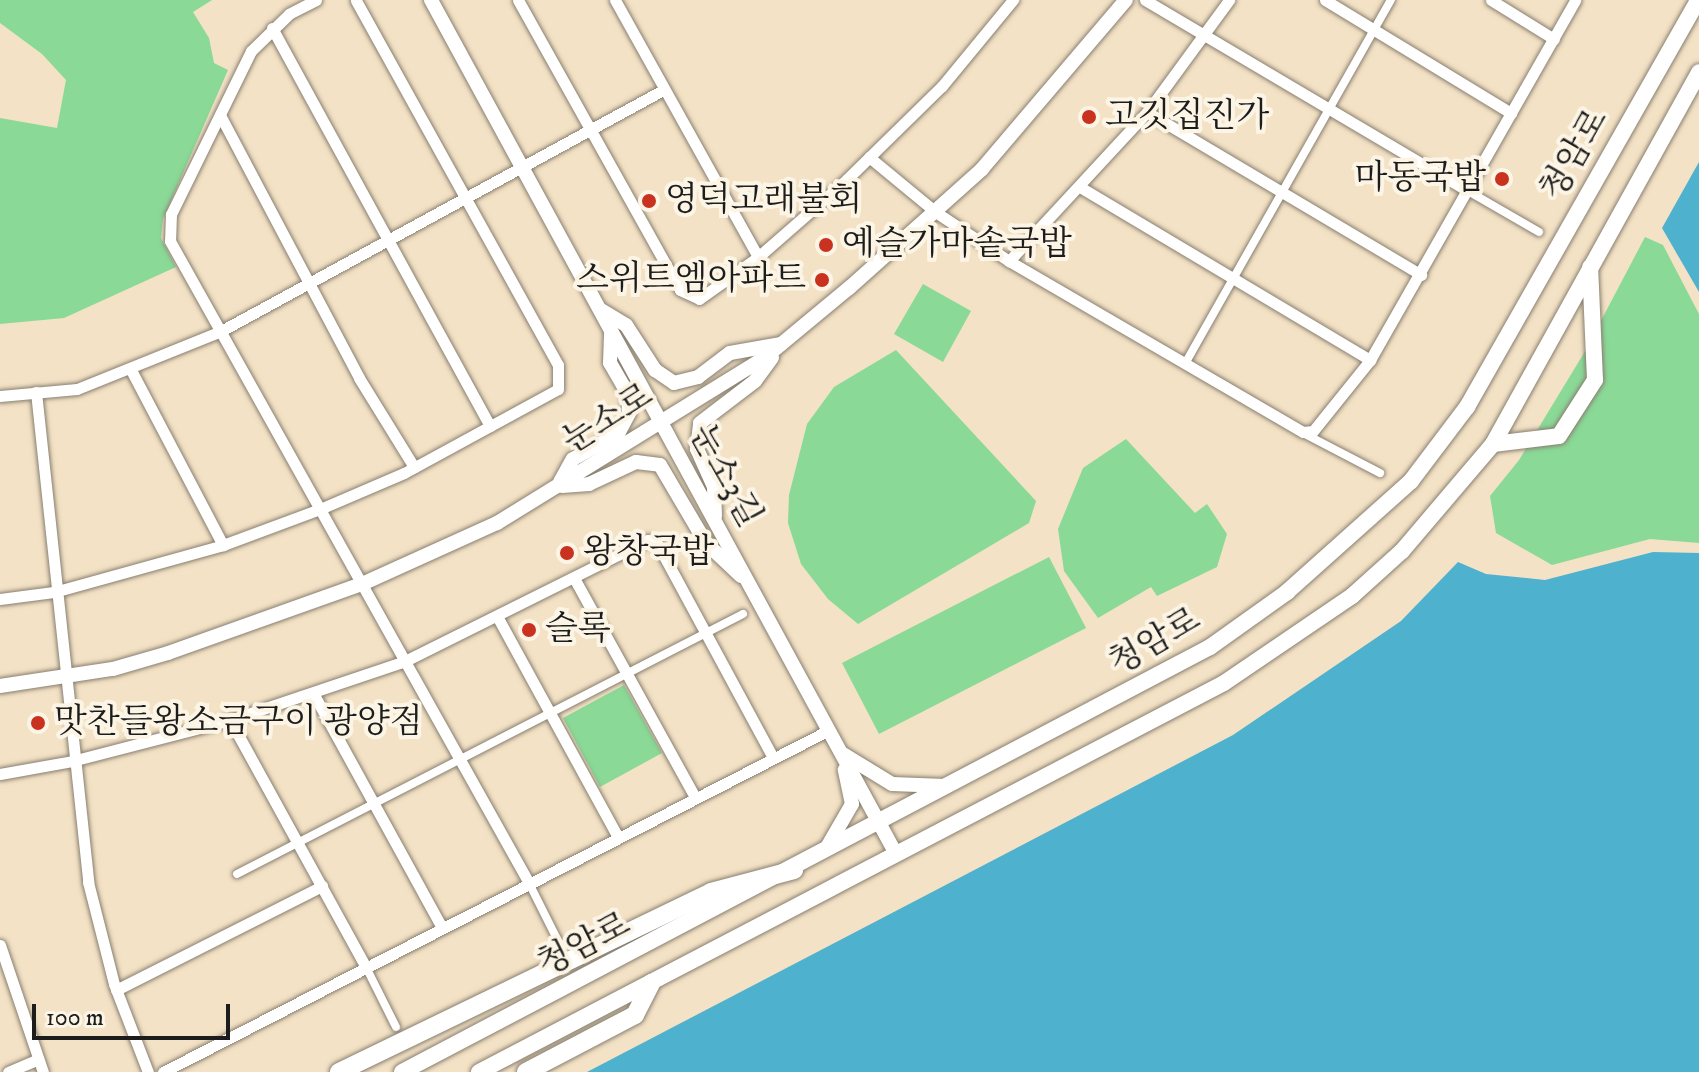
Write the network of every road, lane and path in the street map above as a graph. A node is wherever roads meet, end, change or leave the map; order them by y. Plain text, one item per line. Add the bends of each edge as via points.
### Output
1 (316, 0) edge
2 (356, 0) edge
3 (431, 0) edge
4 (518, 0) edge
5 (615, 0) edge
6 (1013, 0) edge
7 (1126, 0) edge
8 (1145, 0) edge
9 (1229, 0) edge
10 (1325, 0) edge
11 (1391, 0) edge
12 (1491, 0) edge
13 (1575, 0) edge
14 (1698, 0) edge
15 (272, 28) junction
16 (1374, 30) junction
17 (1205, 35) junction
18 (1554, 39) junction
19 (1699, 72) edge
20 (663, 90) junction
21 (1329, 109) junction
22 (1147, 112) junction
23 (1511, 113) junction
24 (220, 115) junction
25 (588, 128) junction
26 (869, 157) junction
27 (521, 165) junction
28 (1080, 187) junction
29 (1468, 191) junction
30 (1282, 193) junction
31 (463, 198) junction
32 (937, 213) junction
33 (1539, 232) dead end
34 (387, 241) junction
35 (758, 257) junction
36 (1009, 261) junction
37 (1590, 267) junction
38 (1421, 275) junction
39 (1233, 278) junction
40 (309, 285) junction
41 (599, 309) junction
42 (611, 330) junction
43 (221, 331) junction
44 (781, 344) junction
45 (1370, 360) junction
46 (1186, 362) junction
47 (131, 370) junction
48 (36, 392) junction
49 (0, 396) edge
50 (661, 422) junction
51 (490, 426) junction
52 (1303, 432) junction
53 (1493, 444) junction
54 (414, 467) junction
55 (1380, 473) dead end
56 (557, 486) junction
57 (320, 509) junction
58 (715, 520) junction
59 (223, 545) junction
60 (574, 578) junction
61 (362, 584) junction
62 (751, 586) junction
63 (54, 592) junction
64 (0, 599) edge
65 (743, 614) dead end
66 (498, 618) junction
67 (705, 633) junction
68 (405, 661) junction
69 (627, 674) junction
70 (62, 678) junction
71 (0, 686) edge
72 (313, 693) junction
73 (550, 713) junction
74 (230, 720) junction
75 (829, 730) junction
76 (842, 754) junction
77 (773, 758) junction
78 (460, 759) junction
79 (72, 761) junction
80 (0, 774) edge
81 (954, 786) junction
82 (695, 797) junction
83 (374, 804) junction
84 (880, 825) junction
85 (618, 837) junction
86 (298, 843) junction
87 (896, 854) junction
88 (822, 855) junction
89 (794, 870) junction
90 (237, 874) dead end
91 (529, 883) junction
92 (322, 886) junction
93 (442, 928) junction
94 (559, 943) dead end
95 (0, 945) edge
96 (366, 967) junction
97 (651, 983) junction
98 (116, 990) junction
99 (396, 1027) dead end
100 (38, 1059) junction
101 (8, 1072) edge
102 (43, 1072) edge
103 (148, 1072) edge
104 (163, 1072) edge
105 (339, 1072) edge
106 (402, 1072) edge
107 (479, 1072) edge
108 (526, 1072) edge

1 - 15 street
2 - 31 street
3 - 27 street, 눈소3길
4 - 25 street
5 - 20 street
6 - 26 street via 942,86
7 - 32 street, 눈소로 via 982,169
8 - 17 street
9 - 17 street
10 - 16 street
11 - 16 street
12 - 18 street
13 - 18 street
14 - 81 main road, 청암로 via 1467,407 1411,481 1287,592 1210,647
15 - 24 street via 251,51
15 - 34 street
16 - 21 street
16 - 23 street
17 - 21 street
17 - 22 street
18 - 23 street
19 - 37 main road, 청암로
20 - 25 street
20 - 35 street
21 - 29 street
21 - 30 street
22 - 28 street
22 - 30 street
23 - 29 street
24 - 40 street
24 - 43 street via 169,227 170,241
25 - 27 street
25 - 35 street via 687,298 710,294
26 - 32 street
26 - 35 street
27 - 31 street
27 - 41 street, 눈소3길
28 - 36 street
28 - 39 street
29 - 33 street
29 - 38 street
30 - 38 street
30 - 39 street
31 - 34 street
31 - 51 street via 561,377 558,389
32 - 36 street
32 - 44 street, 눈소로
34 - 40 street
34 - 51 street
36 - 46 street
37 - 53 main road, 청암로
37 - 53 main road via 1595,380 1559,436
38 - 45 street
39 - 45 street
39 - 46 street
40 - 43 street
40 - 54 street
41 - 42 street, 눈소3길
41 - 44 street via 626,325 655,370 674,383 698,377 730,353
42 - 50 street, 눈소3길
42 - 56 street via 610,363 628,394 629,413 618,434 573,459
43 - 47 street
43 - 57 street
44 - 50 street, 눈소로
44 - 58 street via 755,381 700,423 697,449 714,487
45 - 52 street via 1328,418 1313,431
46 - 52 street
47 - 48 street via 77,389
47 - 59 street
48 - 49 street
48 - 63 street
50 - 56 street, 눈소로
50 - 58 street, 눈소3길
51 - 54 street
52 - 55 street
53 - 87 main road, 청암로 via 1402,551 1301,635 1224,683
54 - 57 street
56 - 61 street, 눈소로 via 465,540
56 - 62 street via 589,484 636,462 660,465 706,543
57 - 59 street
57 - 61 street
58 - 62 street, 눈소3길
59 - 63 street
60 - 66 street
60 - 67 street via 648,540 658,545
60 - 69 street
61 - 68 street
61 - 70 street, 눈소로 via 168,653
62 - 75 street, 눈소3길
63 - 64 street
63 - 70 street
65 - 67 street
66 - 68 street
66 - 73 street
67 - 69 street
67 - 77 street
68 - 72 street
68 - 78 street
69 - 73 street
69 - 82 street
70 - 71 street, 눈소로
70 - 79 street
72 - 74 street
72 - 83 street
73 - 78 street
73 - 85 street
74 - 79 street
74 - 86 street
75 - 76 street, 눈소3길
75 - 77 street
76 - 81 street via 892,784
76 - 84 street, 눈소3길
76 - 88 street via 852,804 846,823
77 - 82 street
78 - 83 street
78 - 91 street
79 - 80 street
79 - 98 street via 88,882
81 - 84 main road, 청암로
82 - 85 street
83 - 86 street
83 - 93 street
84 - 87 street, 눈소3길
84 - 88 main road, 청암로
85 - 91 street
86 - 90 street
86 - 92 street
87 - 97 main road, 청암로
88 - 89 main road, 청암로
89 - 105 highway via 711,892
89 - 106 main road, 청암로
91 - 93 street
91 - 94 street
92 - 96 street
92 - 98 street
93 - 96 street
95 - 100 street
96 - 99 street
96 - 104 street
97 - 107 main road, 청암로
97 - 108 highway via 635,1015
98 - 103 street
100 - 101 street
100 - 102 street

